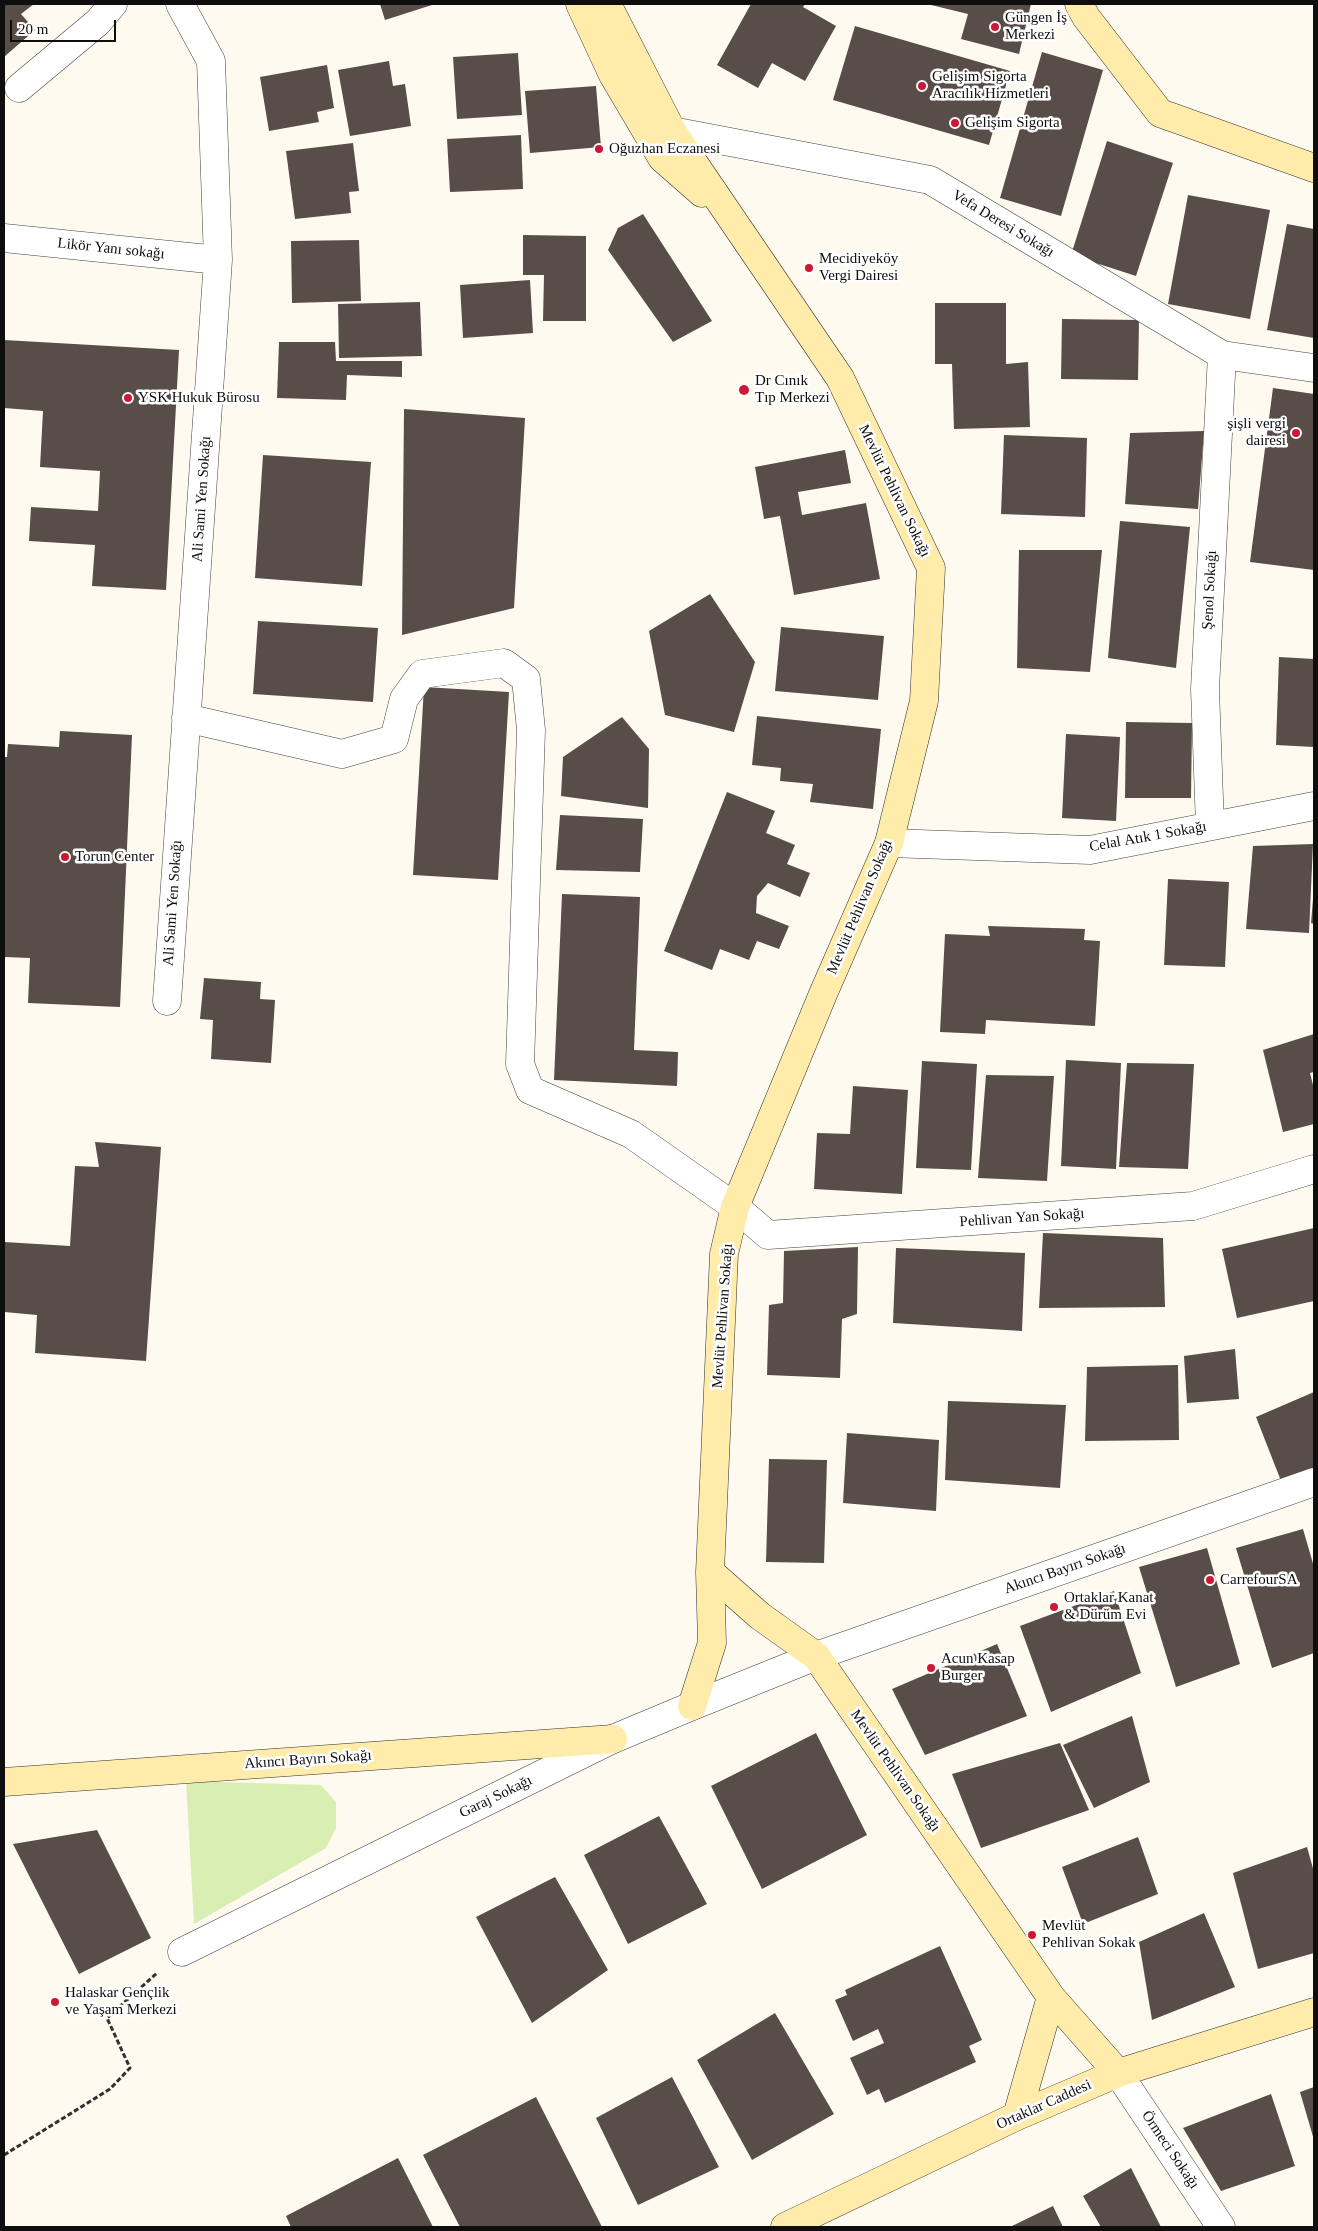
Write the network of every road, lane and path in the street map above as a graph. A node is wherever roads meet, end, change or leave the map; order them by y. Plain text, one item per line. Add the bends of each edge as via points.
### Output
1 (113, 4) edge
2 (180, 4) edge
3 (580, 4) edge
4 (607, 4) edge
5 (1079, 4) edge
6 (19, 88) dead end
7 (672, 132) junction
8 (1314, 168) edge
9 (733, 221) junction
10 (4, 238) edge
11 (218, 260) junction
12 (1222, 355) junction
13 (1314, 368) edge
14 (186, 718) junction
15 (1314, 806) edge
16 (1210, 826) junction
17 (889, 844) junction
18 (167, 1000) dead end
19 (1314, 1169) edge
20 (735, 1208) junction
21 (1314, 1482) edge
22 (710, 1572) junction
23 (816, 1656) junction
24 (692, 1706) junction
25 (613, 1739) junction
26 (4, 1782) edge
27 (182, 1952) joint
28 (1051, 1997) junction
29 (1314, 2012) edge
30 (1118, 2073) junction
31 (1017, 2116) junction
32 (4, 2155) edge
33 (785, 2227) edge
34 (1222, 2227) edge

1 - 6 street via 98,22
2 - 11 street, Ali Sami Yen Sokağı via 211,61
3 - 9 street, Mevlüt Pehlivan Sokağı via 613,75 662,158
4 - 7 street, Mevlüt Pehlivan Sokağı
5 - 8 street via 1160,112
7 - 9 street, Mevlüt Pehlivan Sokağı
7 - 12 street, Vefa Deresi Sokağı via 930,180
9 - 17 street, Mevlüt Pehlivan Sokağı via 840,378 931,568 924,701
10 - 11 street, Likör Yanı sokağı
11 - 14 street, Ali Sami Yen Sokağı
12 - 13 street, Vefa Deresi Sokağı
12 - 16 street, Şenol Sokağı via 1204,689
14 - 18 street, Ali Sami Yen Sokağı
14 - 20 street, Pehlivan Yan Sokağı via 342,754 394,739 404,699 422,674 504,664 526,679 531,730 520,1064 530,1090 631,1134
15 - 16 street, Celal Atık 1 Sokağı
16 - 17 street, Celal Atık 1 Sokağı via 1090,850
17 - 20 street, Mevlüt Pehlivan Sokağı
19 - 20 street, Pehlivan Yan Sokağı via 1193,1206 788,1234 768,1235
20 - 22 street, Mevlüt Pehlivan Sokağı via 724,1254
21 - 23 street, Akıncı Bayırı Sokağı
22 - 23 street, Mevlüt Pehlivan Sokağı via 760,1616
22 - 24 street, Mevlüt Pehlivan Sokağı via 712,1643
23 - 24 street, Garaj Sokağı
23 - 28 street, Mevlüt Pehlivan Sokağı
24 - 25 street, Garaj Sokağı
25 - 26 street, Akıncı Bayırı Sokağı
25 - 27 street, Garaj Sokağı
27 - 32 path via 107,2018 130,2068 110,2089
28 - 30 street, Mevlüt Pehlivan Sokağı
28 - 31 street
29 - 30 street, Ortaklar Caddesi
30 - 31 street, Ortaklar Caddesi
30 - 34 street, Örmeci Sokağı
31 - 33 street, Ortaklar Caddesi

